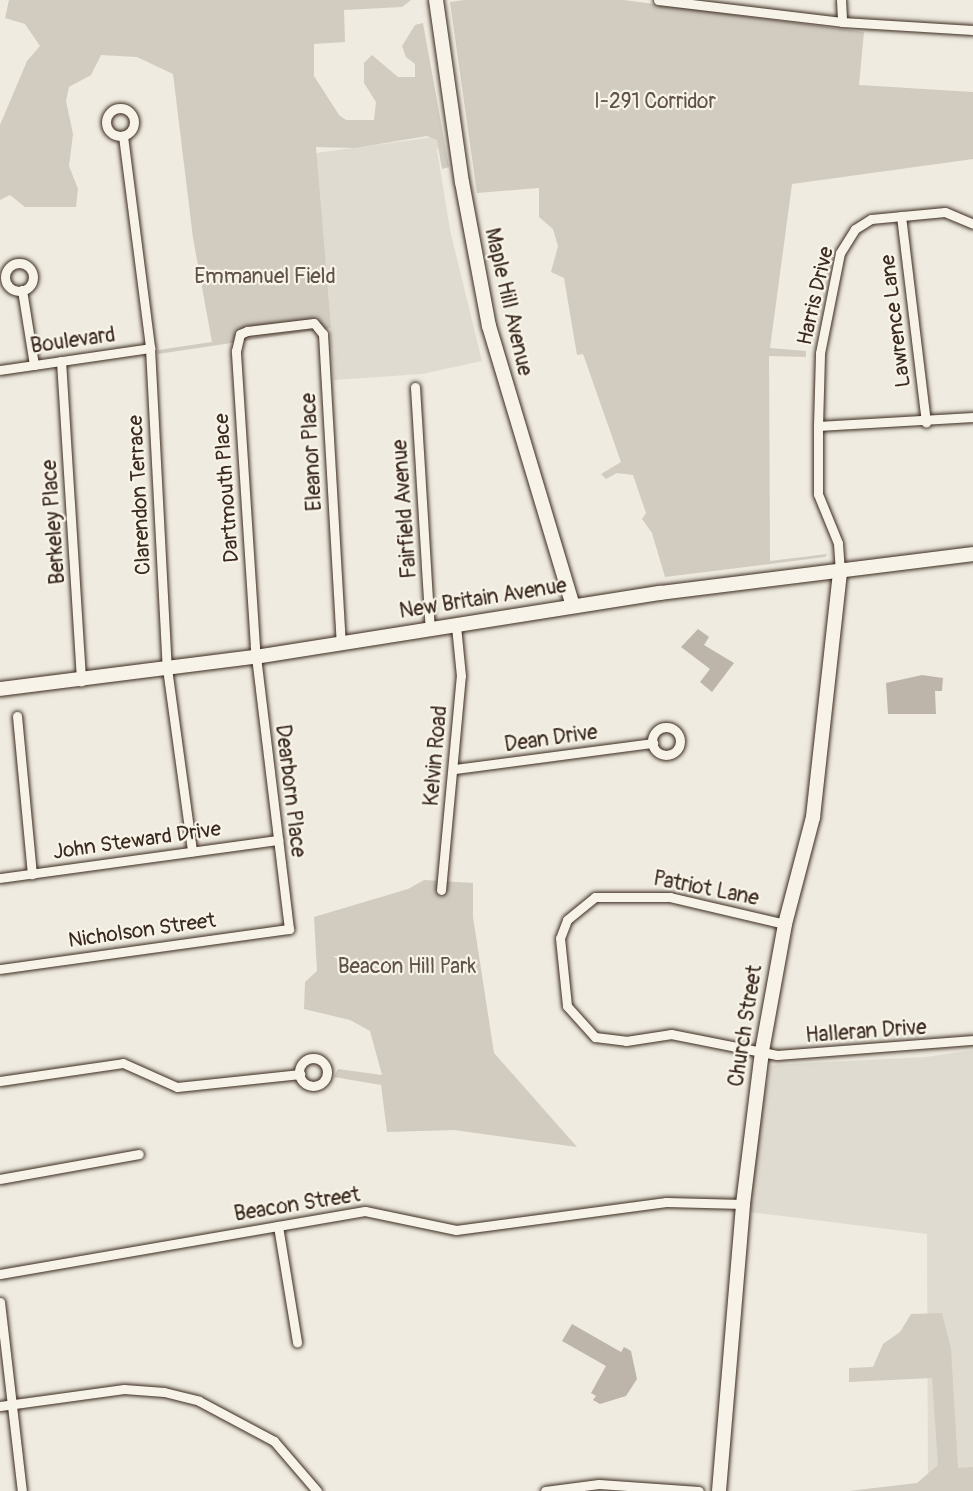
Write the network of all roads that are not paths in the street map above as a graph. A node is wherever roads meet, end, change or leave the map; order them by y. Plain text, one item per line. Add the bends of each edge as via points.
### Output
1 (436, 0) edge
2 (658, 0) edge
3 (737, 0) edge
4 (840, 0) edge
5 (739, 11) junction
6 (842, 22) junction
7 (973, 30) edge
8 (123, 136) dead end
9 (901, 216) junction
10 (973, 224) edge
11 (22, 290) dead end
12 (255, 329) joint
13 (150, 348) junction
14 (62, 361) junction
15 (34, 365) junction
16 (0, 370) edge
17 (415, 387) dead end
18 (973, 417) edge
19 (926, 422) junction
20 (818, 426) junction
21 (973, 554) edge
22 (840, 573) junction
23 (573, 606) junction
24 (456, 626) junction
25 (430, 629) junction
26 (341, 643) junction
27 (255, 657) junction
28 (167, 668) junction
29 (81, 681) junction
30 (0, 689) edge
31 (17, 716) dead end
32 (653, 743) dead end
33 (455, 769) junction
34 (278, 840) junction
35 (192, 851) junction
36 (32, 874) junction
37 (0, 878) edge
38 (441, 890) dead end
39 (785, 924) junction
40 (290, 929) joint
41 (0, 969) edge
42 (973, 1040) edge
43 (762, 1052) junction
44 (300, 1074) dead end
45 (0, 1081) edge
46 (139, 1154) dead end
47 (0, 1179) edge
48 (743, 1204) junction
49 (278, 1226) junction
50 (0, 1274) edge
51 (0, 1302) edge
52 (297, 1342) dead end
53 (4, 1406) edge
54 (22, 1491) edge
55 (317, 1491) edge
56 (544, 1491) edge
57 (699, 1491) edge
58 (719, 1491) edge

1 - 23 main road, Maple Hill Avenue via 462,182 489,326
2 - 5 street
3 - 5 street
4 - 6 street
5 - 6 street
6 - 7 street
8 - 13 street, Clarendon Terrace
9 - 10 street, Harris Drive via 945,212
9 - 19 street, Lawrence Lane
9 - 20 street, Harris Drive via 871,219 855,229 840,253 820,353
11 - 15 street
12 - 26 street, Eleanor Place via 314,323 323,333
12 - 27 street, Dartmouth Place via 240,333 236,351
13 - 14 street, Boulevard
13 - 28 street, Clarendon Terrace
14 - 15 street, Boulevard
14 - 29 street, Berkeley Place
15 - 16 street, Boulevard
17 - 25 street, Fairfield Avenue
18 - 19 street
19 - 20 street
20 - 22 street, Harris Drive via 818,494 838,543
21 - 22 main road, New Britain Avenue
22 - 23 main road, New Britain Avenue
22 - 39 main road, Church Street via 813,817
23 - 24 main road, New Britain Avenue
24 - 25 main road, New Britain Avenue
24 - 33 street, Kelvin Road via 461,676
25 - 26 main road, New Britain Avenue
26 - 27 main road, New Britain Avenue
27 - 28 main road, New Britain Avenue
27 - 34 street, Dearborn Place
28 - 29 main road, New Britain Avenue
28 - 35 street, Clarendon Terrace
29 - 30 main road, New Britain Avenue
31 - 36 street
32 - 33 street, Dean Drive
33 - 38 street, Kelvin Road
34 - 35 street, John Steward Drive
34 - 40 street, Dearborn Place
35 - 36 street, John Steward Drive
36 - 37 street, John Steward Drive
39 - 43 main road, Church Street
39 - 43 street, Patriot Lane via 670,897 617,894 595,897 578,908 560,938 567,1006 585,1031 626,1041 671,1034
40 - 41 street, Nicholson Street
42 - 43 street, Halleran Drive via 821,1054
43 - 48 main road, Church Street
44 - 45 street via 186,1088 123,1063
46 - 47 street
48 - 49 street, Beacon Street via 666,1202 456,1230 365,1211
48 - 58 main road, Church Street
49 - 50 street, Beacon Street
49 - 52 street
51 - 53 street
53 - 54 street
53 - 55 street via 124,1389 164,1392 199,1401 274,1441
56 - 57 street via 599,1484

